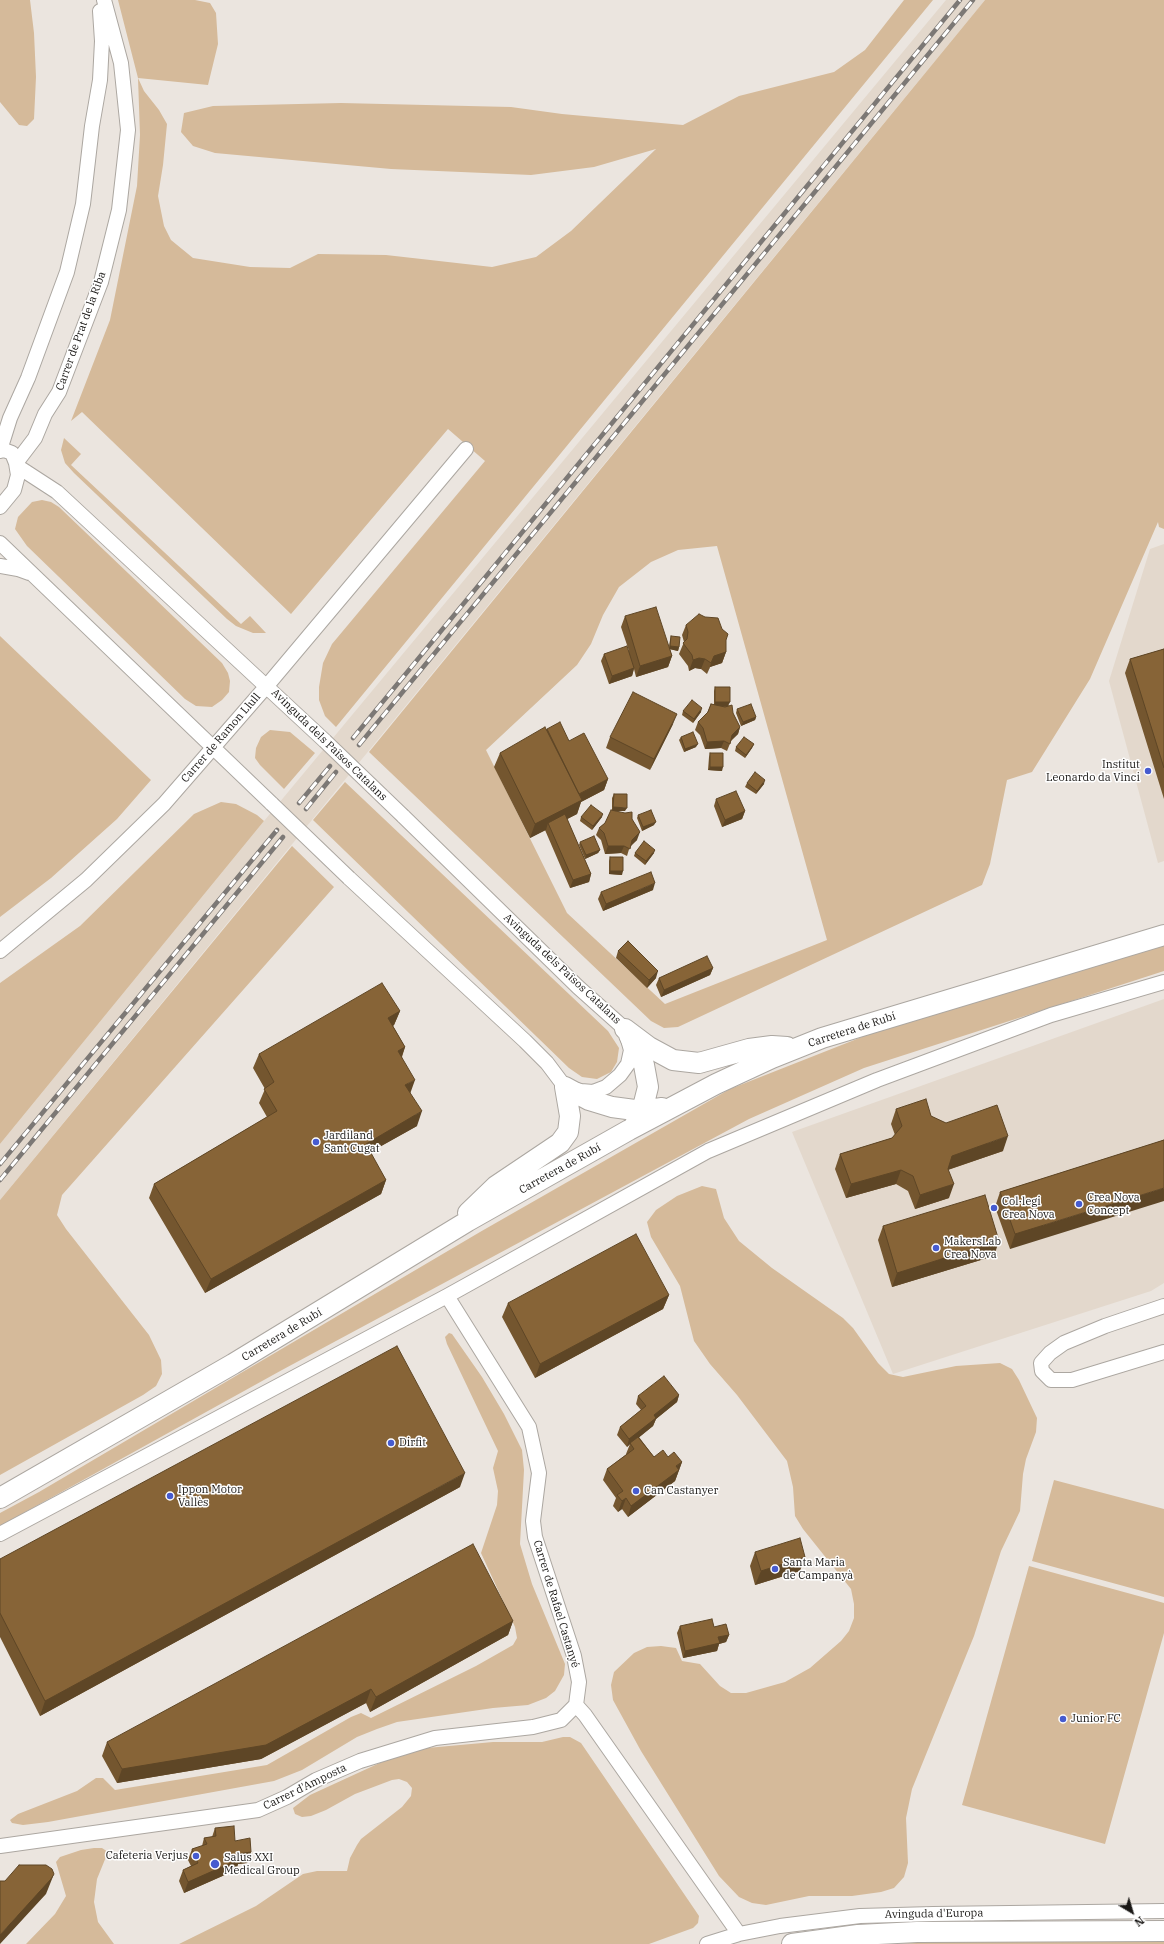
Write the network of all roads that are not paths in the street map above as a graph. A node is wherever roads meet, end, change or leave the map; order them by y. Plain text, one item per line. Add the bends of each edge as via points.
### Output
1 (99, 0) edge
2 (104, 0) edge
3 (466, 449) dead end
4 (0, 450) edge
5 (17, 465) junction
6 (0, 508) edge
7 (0, 543) edge
8 (0, 566) edge
9 (33, 575) junction
10 (267, 685) junction
11 (214, 748) junction
12 (1164, 935) edge
13 (0, 951) edge
14 (1164, 982) edge
15 (625, 1029) junction
16 (795, 1048) junction
17 (565, 1087) junction
18 (674, 1106) junction
19 (642, 1111) junction
20 (629, 1130) junction
21 (450, 1232) junction
22 (447, 1296) junction
23 (1164, 1306) edge
24 (1164, 1352) edge
25 (0, 1498) edge
26 (0, 1534) edge
27 (576, 1705) junction
28 (0, 1846) edge
29 (1164, 1911) edge
30 (1164, 1931) edge
31 (739, 1934) junction
32 (707, 1944) edge
33 (792, 1944) edge

1 - 4 street via 102,40 100,80 83,204 66,272
2 - 5 street, Carrer de Prat de la Riba via 121,63 128,130 119,210 101,282 59,392 45,414 35,438
3 - 10 street, Carrer de Ramon Llull
4 - 5 street, Avinguda dels Països Catalans via 12,453
5 - 6 street via 14,490
5 - 10 street, Avinguda dels Països Catalans via 58,492
7 - 9 street
8 - 9 street
9 - 11 street
10 - 11 street, Carrer de Ramon Llull
10 - 15 street, Avinguda dels Països Catalans, bridge via 578,987
11 - 13 street, Carrer de Ramon Llull via 164,804 86,880
11 - 17 street, bridge via 349,878 525,1041 547,1063
12 - 16 main road, Carretera de Rubí via 856,1027
14 - 22 street via 1051,1015 877,1080 765,1126 708,1151
15 - 16 main road via 649,1047 673,1060 699,1063 764,1047
15 - 17 street, Avinguda dels Països Catalans via 631,1050 628,1064 620,1075 606,1087 593,1092
15 - 19 main road via 635,1044 644,1066 648,1087
16 - 18 main road, Carretera de Rubí
17 - 19 main road via 589,1100 612,1107
17 - 21 main road via 570,1116 568,1132 560,1143 496,1186
18 - 19 main road
18 - 20 main road, Carretera de Rubí
19 - 20 main road
20 - 21 main road, Carretera de Rubí
21 - 25 main road, Carretera de Rubí via 228,1367
22 - 26 street
22 - 27 street, Carrer de Rafael Castanyé via 529,1427 539,1473 533,1521 535,1537 574,1656 579,1682
23 - 24 street via 1064,1343 1041,1363 1042,1371 1051,1380 1072,1380
27 - 28 street, Carrer d'Amposta via 561,1720 435,1738 360,1761 258,1810
27 - 31 street
29 - 31 street, Avinguda d'Europa via 860,1916
30 - 33 main road, Avinguda d'Europa via 918,1932 858,1935
31 - 32 street, Avinguda d'Europa

